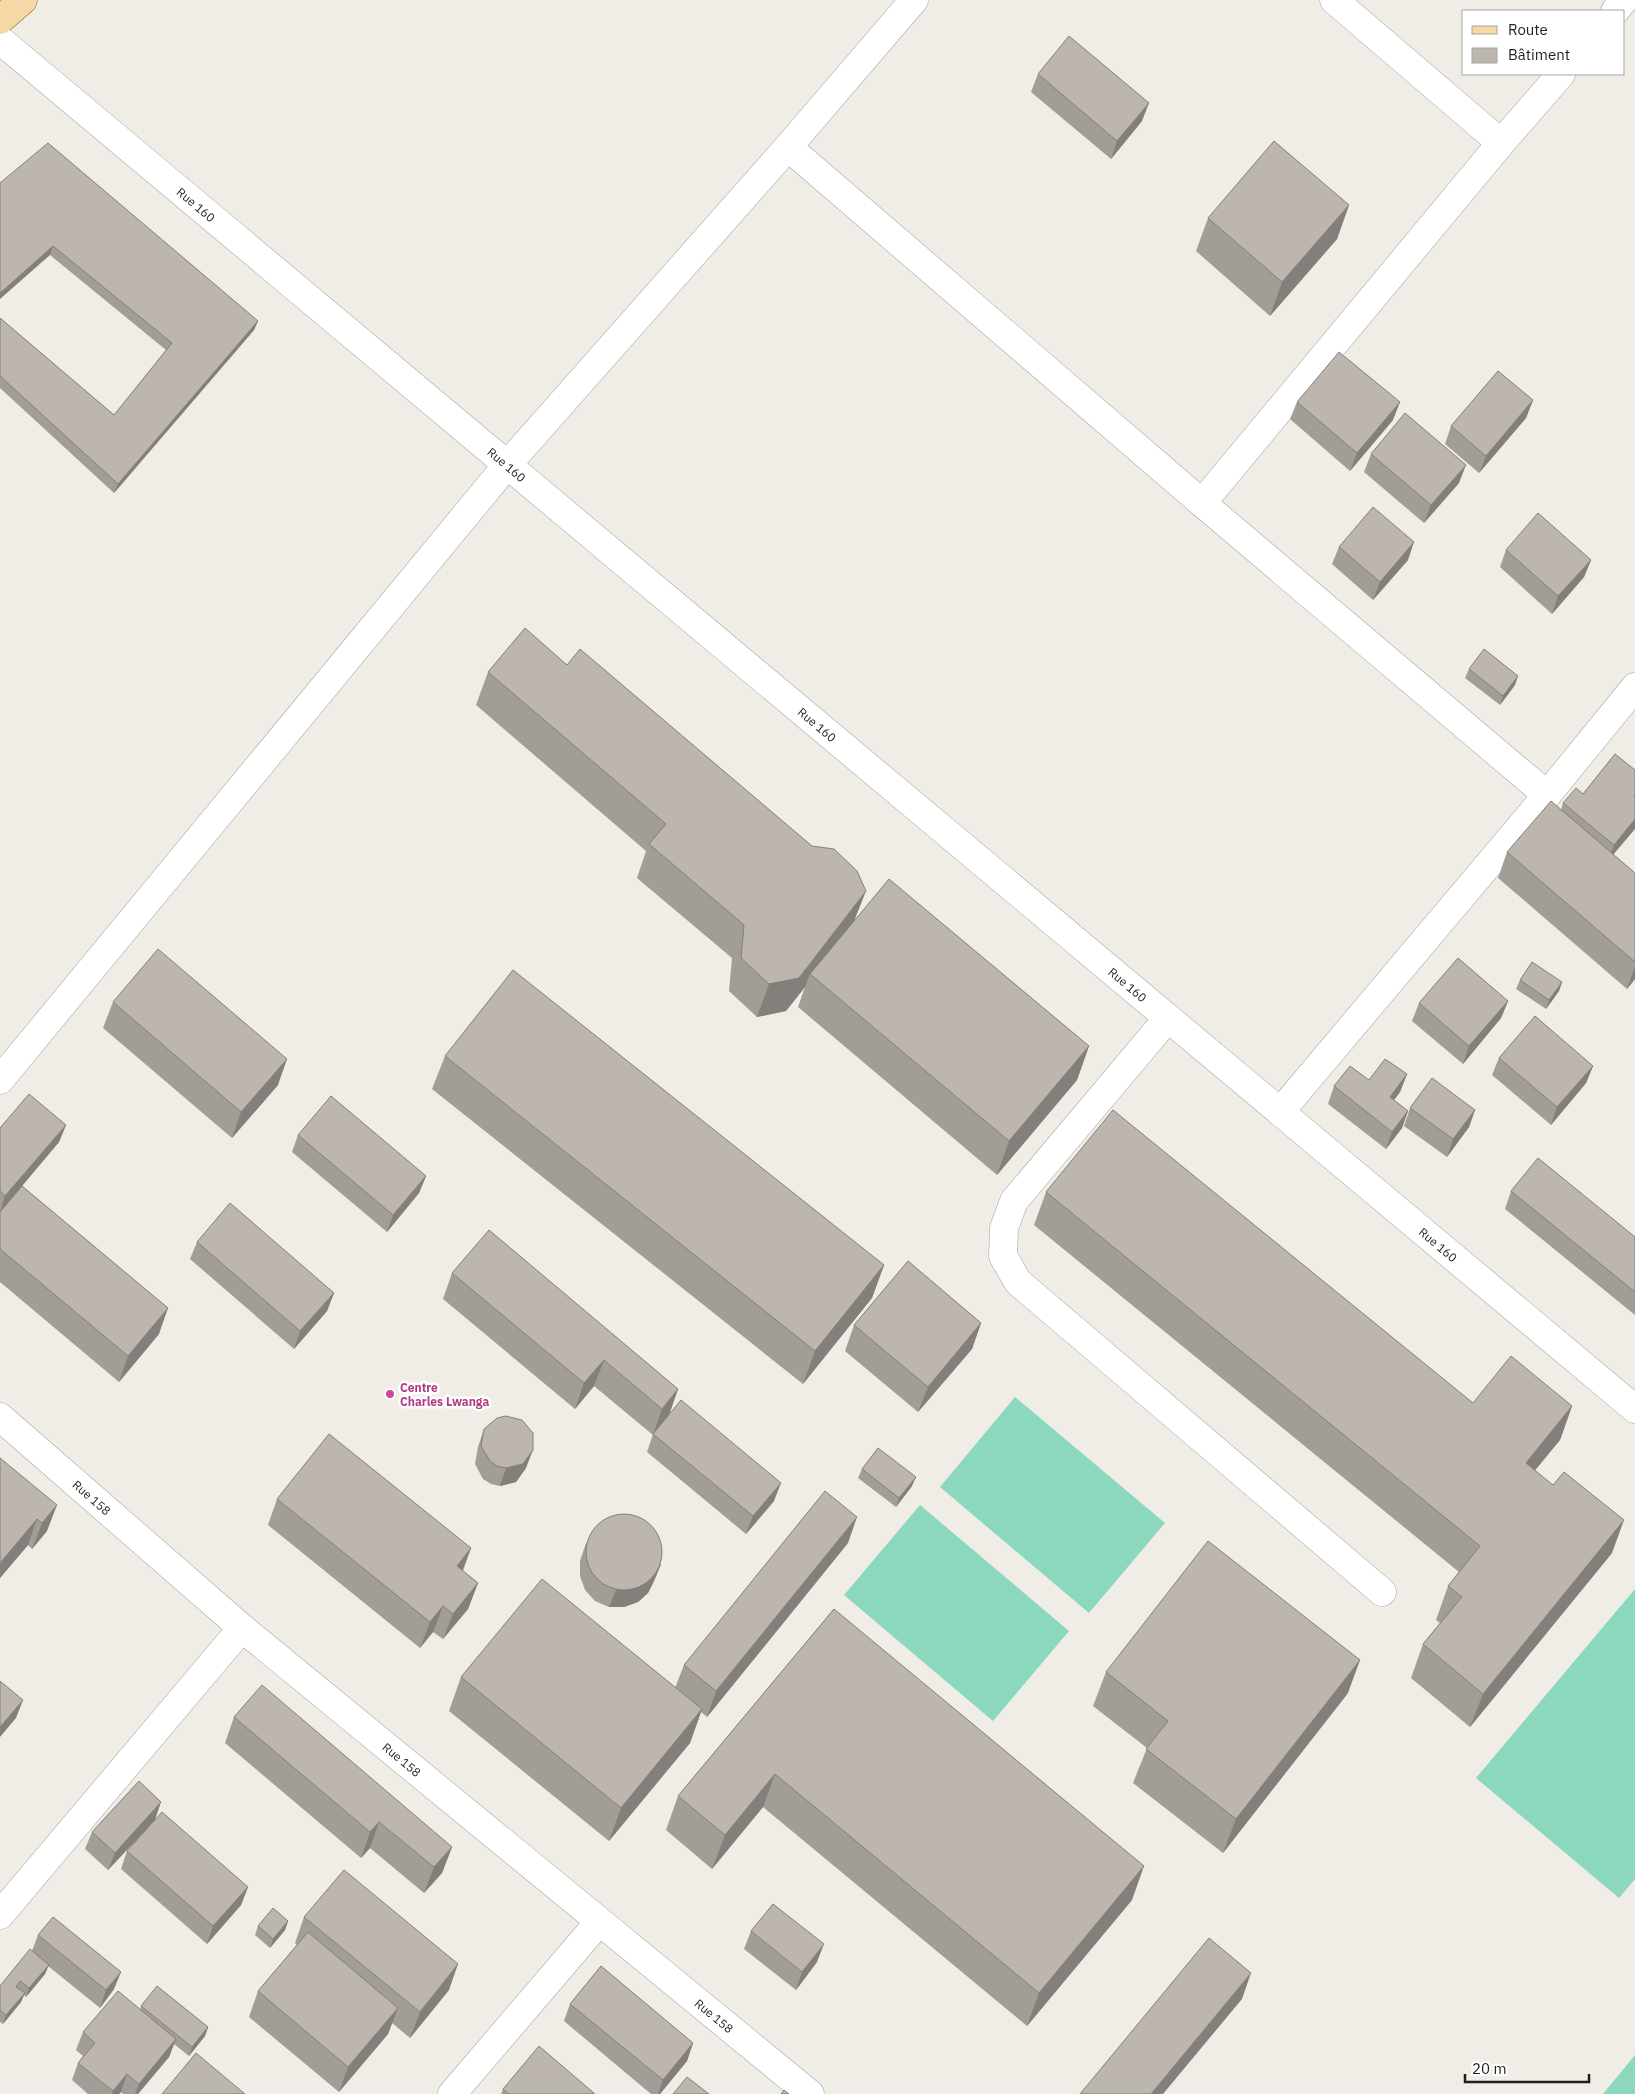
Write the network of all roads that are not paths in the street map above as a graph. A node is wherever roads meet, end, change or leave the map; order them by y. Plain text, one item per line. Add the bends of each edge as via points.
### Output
1 (23, 0) edge
2 (914, 0) edge
3 (1334, 0) edge
4 (1624, 0) edge
5 (1615, 10) edge
6 (0, 20) edge
7 (0, 40) edge
8 (1560, 75) edge
9 (1501, 143) junction
10 (788, 147) junction
11 (507, 465) junction
12 (1202, 503) junction
13 (1635, 687) edge
14 (1547, 795) junction
15 (1168, 1018) junction
16 (0, 1080) edge
17 (1280, 1112) junction
18 (1631, 1398) edge
19 (0, 1417) edge
20 (1382, 1592) dead end
21 (242, 1628) junction
22 (0, 1915) edge
23 (599, 1922) junction
24 (452, 2094) edge
25 (810, 2094) edge

1 - 6 main road
2 - 10 street
3 - 9 street
4 - 5 street
7 - 11 street, Rue 160
8 - 9 street
9 - 12 street
10 - 11 street
10 - 12 street
11 - 15 street, Rue 160
11 - 16 street
12 - 14 street
13 - 14 street
14 - 17 street
15 - 17 street, Rue 160
15 - 20 street via 1014,1201 1004,1228 1003,1256 1018,1282
17 - 18 street, Rue 160
19 - 21 street, Rue 158
21 - 22 street
21 - 23 street, Rue 158
23 - 24 street
23 - 25 street, Rue 158

